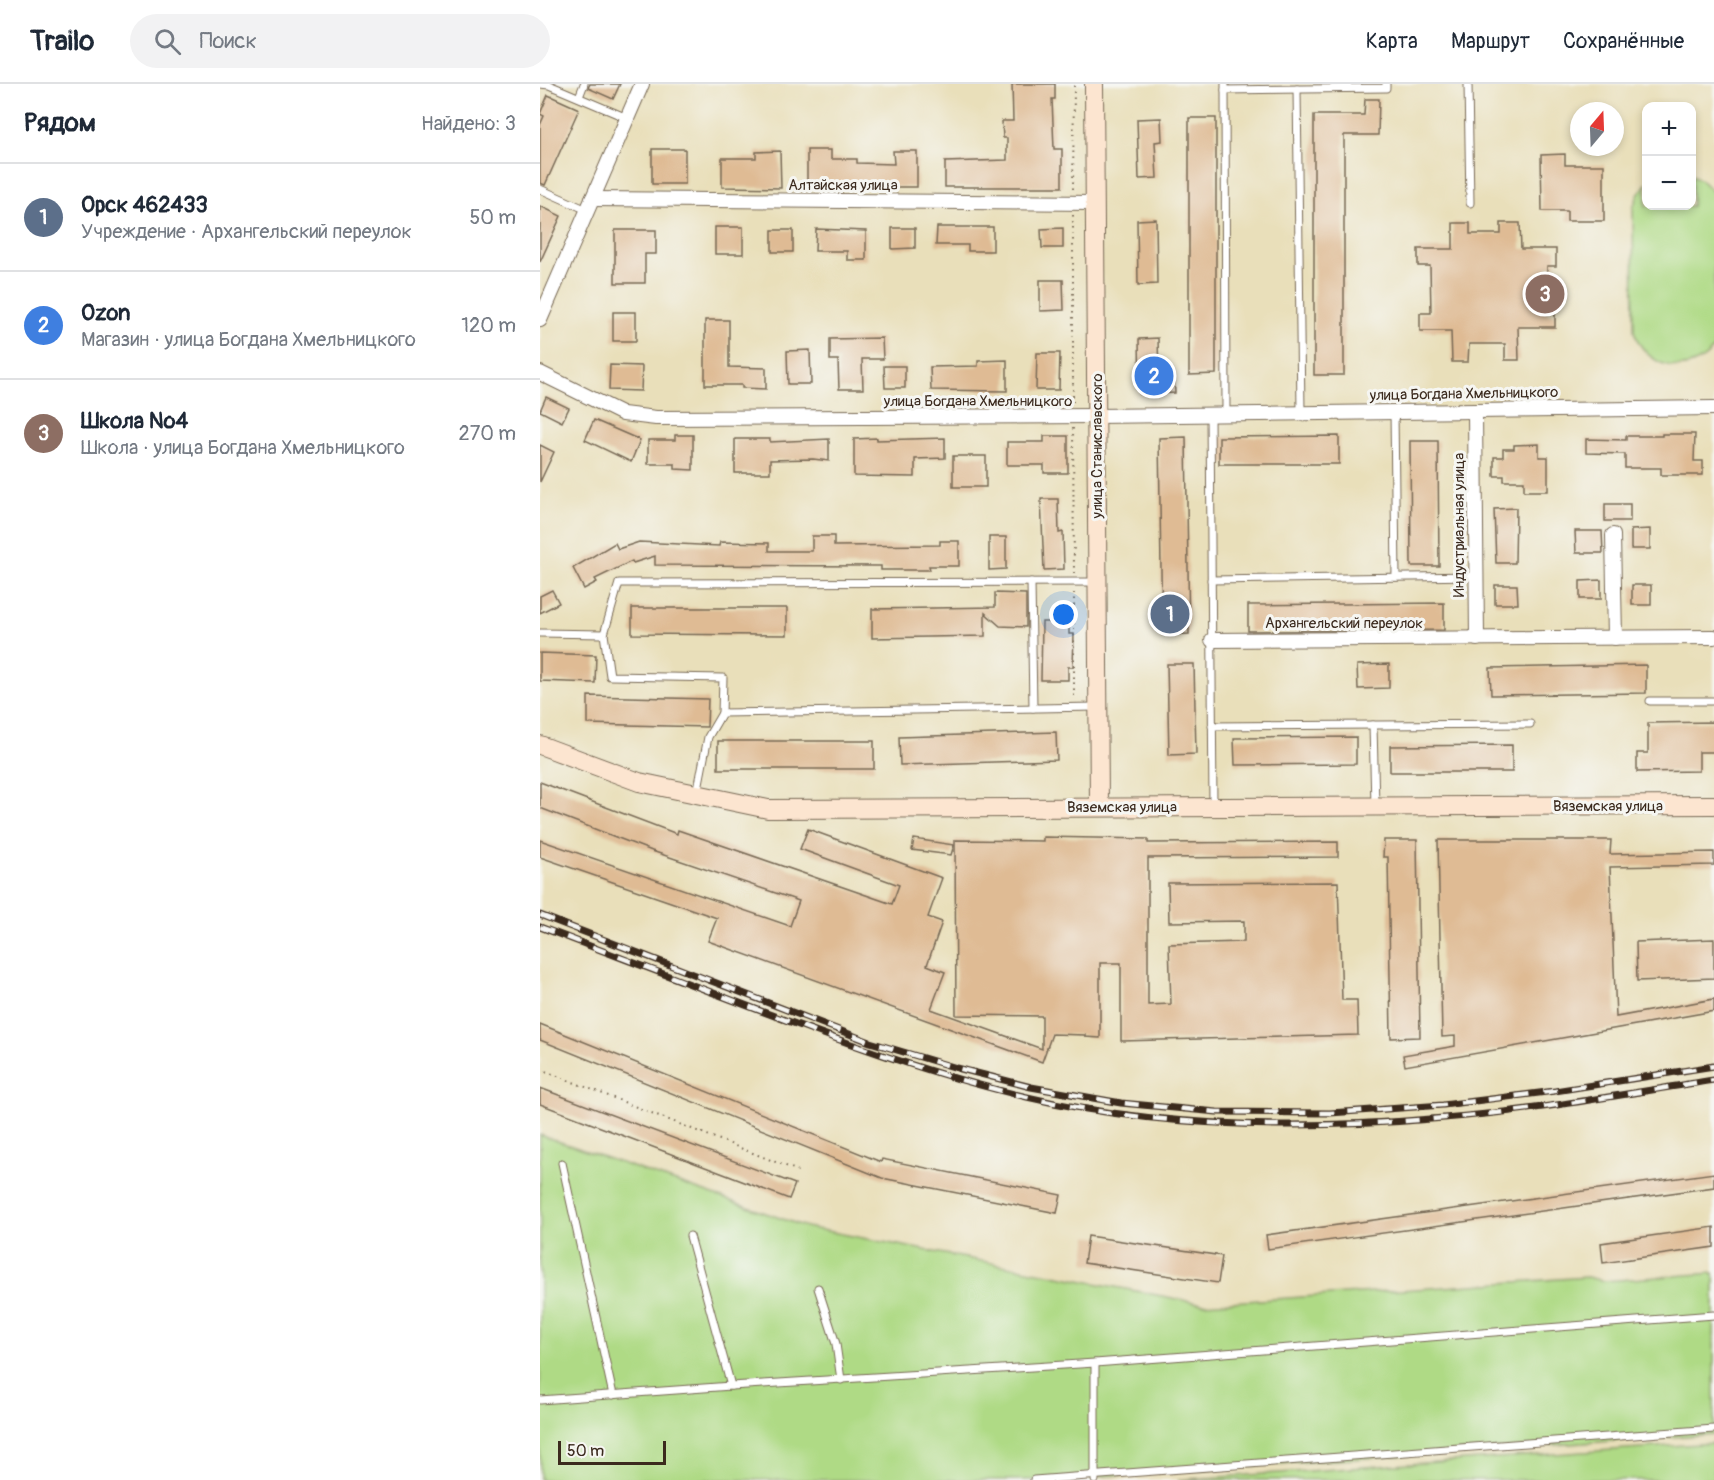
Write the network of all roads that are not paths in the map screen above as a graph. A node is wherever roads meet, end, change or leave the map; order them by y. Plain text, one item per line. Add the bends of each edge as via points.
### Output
1 (540, 84) edge
2 (584, 84) edge
3 (642, 84) edge
4 (1094, 84) edge
5 (1386, 84) edge
6 (1468, 84) edge
7 (1225, 87) edge
8 (1297, 89) junction
9 (579, 97) junction
10 (627, 118) junction
11 (540, 189) edge
12 (1094, 203) junction
13 (1470, 203) dead end
14 (589, 205) junction
15 (540, 320) edge
16 (540, 373) edge
17 (1714, 408) edge
18 (1474, 411) junction
19 (1301, 412) junction
20 (1394, 412) junction
21 (1210, 413) junction
22 (1226, 413) junction
23 (1096, 416) junction
24 (1613, 535) dead end
25 (1476, 576) junction
26 (1396, 577) junction
27 (1211, 580) junction
28 (1031, 582) junction
29 (1098, 582) junction
30 (540, 633) edge
31 (604, 634) junction
32 (1714, 637) edge
33 (1615, 638) junction
34 (1477, 639) junction
35 (1212, 640) junction
36 (1650, 701) dead end
37 (1714, 701) edge
38 (1098, 707) junction
39 (1033, 708) junction
40 (722, 713) junction
41 (1530, 724) dead end
42 (1373, 725) junction
43 (1212, 726) junction
44 (540, 745) edge
45 (697, 794) junction
46 (1714, 805) edge
47 (1376, 806) junction
48 (1099, 807) junction
49 (1213, 807) junction
50 (562, 1163) dead end
51 (690, 1236) dead end
52 (818, 1288) dead end
53 (1714, 1315) edge
54 (1095, 1363) junction
55 (841, 1380) junction
56 (731, 1386) junction
57 (613, 1395) junction
58 (540, 1400) edge
59 (1714, 1428) edge
60 (1095, 1477) edge
61 (1034, 1480) edge

1 - 9 lane
2 - 9 lane
3 - 10 street
4 - 12 main road, улица Станиславского
5 - 8 lane via 1386,88
6 - 13 lane
7 - 8 lane
7 - 22 lane
8 - 19 lane
9 - 10 lane
10 - 14 street
11 - 14 lane
12 - 14 street, Алтайская улица
12 - 23 main road, улица Станиславского
14 - 15 street
16 - 23 street, улица Богдана Хмельницкого via 623,414 656,418
17 - 18 street, улица Богдана Хмельницкого
18 - 20 street, улица Богдана Хмельницкого
18 - 25 street, Индустриальная улица
19 - 20 street, улица Богдана Хмельницкого
19 - 22 street, улица Богдана Хмельницкого
20 - 26 lane
21 - 22 street, улица Богдана Хмельницкого
21 - 23 street, улица Богдана Хмельницкого
21 - 27 lane
23 - 29 main road, улица Станиславского
24 - 33 street
25 - 26 lane
25 - 34 street, Индустриальная улица
26 - 27 lane
27 - 35 lane
28 - 29 lane
28 - 31 lane via 619,583
28 - 39 lane
29 - 38 main road, улица Станиславского
30 - 31 lane
31 - 40 lane via 610,676 723,678
32 - 33 street, Архангельский переулок
33 - 34 street, Архангельский переулок
34 - 35 street, Архангельский переулок
35 - 43 lane
36 - 37 lane
38 - 39 lane
38 - 48 main road, улица Станиславского
39 - 40 lane
40 - 45 lane via 708,737
41 - 42 lane
42 - 43 lane
42 - 47 lane
43 - 49 lane
44 - 45 main road, Вяземская улица via 639,782
45 - 48 main road, Вяземская улица via 768,809
46 - 47 main road, Вяземская улица
47 - 49 main road, Вяземская улица
48 - 49 main road, Вяземская улица
50 - 57 lane
51 - 56 lane
52 - 55 lane via 836,1344
53 - 54 lane
54 - 55 lane
54 - 60 lane
55 - 56 lane
56 - 57 lane
57 - 58 lane
59 - 60 lane
60 - 61 lane

